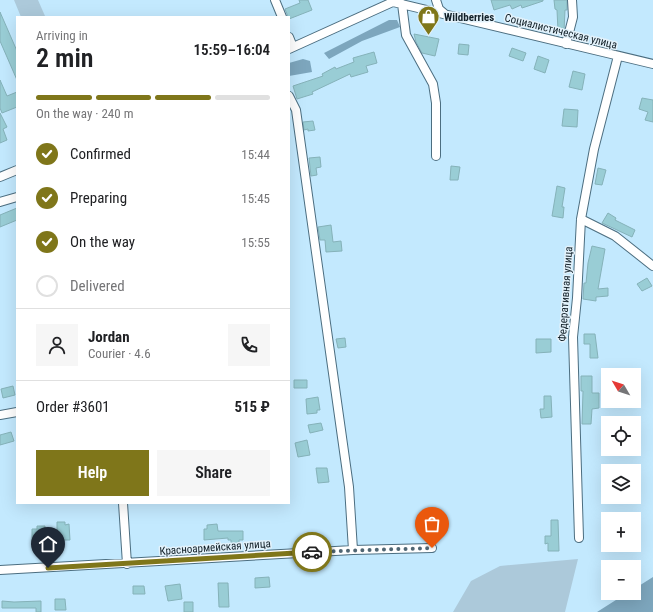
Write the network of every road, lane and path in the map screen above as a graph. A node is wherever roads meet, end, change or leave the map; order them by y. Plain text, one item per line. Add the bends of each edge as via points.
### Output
1 (275, 0) edge
2 (436, 0) edge
3 (572, 0) edge
4 (397, 2) edge
5 (446, 14) junction
6 (282, 16) edge
7 (566, 44) junction
8 (291, 48) edge
9 (618, 56) junction
10 (653, 64) edge
11 (290, 98) edge
12 (436, 156) dead end
13 (16, 170) edge
14 (0, 177) edge
15 (16, 197) edge
16 (0, 202) edge
17 (581, 219) junction
18 (653, 266) edge
19 (16, 412) edge
20 (0, 415) edge
21 (123, 504) edge
22 (579, 538) dead end
23 (432, 548) dead end
24 (353, 550) junction
25 (127, 564) junction
26 (0, 570) edge

1 - 6 street
2 - 5 street via 439,10
3 - 7 street via 573,17
4 - 5 street, Социалистическая улица
4 - 8 street
4 - 12 street via 406,35 433,84 436,103
5 - 7 street, Социалистическая улица
7 - 9 street, Социалистическая улица
9 - 10 street, Социалистическая улица
9 - 17 street, Федеративная улица via 594,149
11 - 24 street via 296,110 349,487
13 - 14 street
15 - 16 street
17 - 18 street via 615,236
17 - 22 street, Федеративная улица via 573,337
19 - 20 street
21 - 25 street
23 - 24 street, Красноармейская улица
24 - 25 street, Красноармейская улица
25 - 26 street, Красноармейская улица

